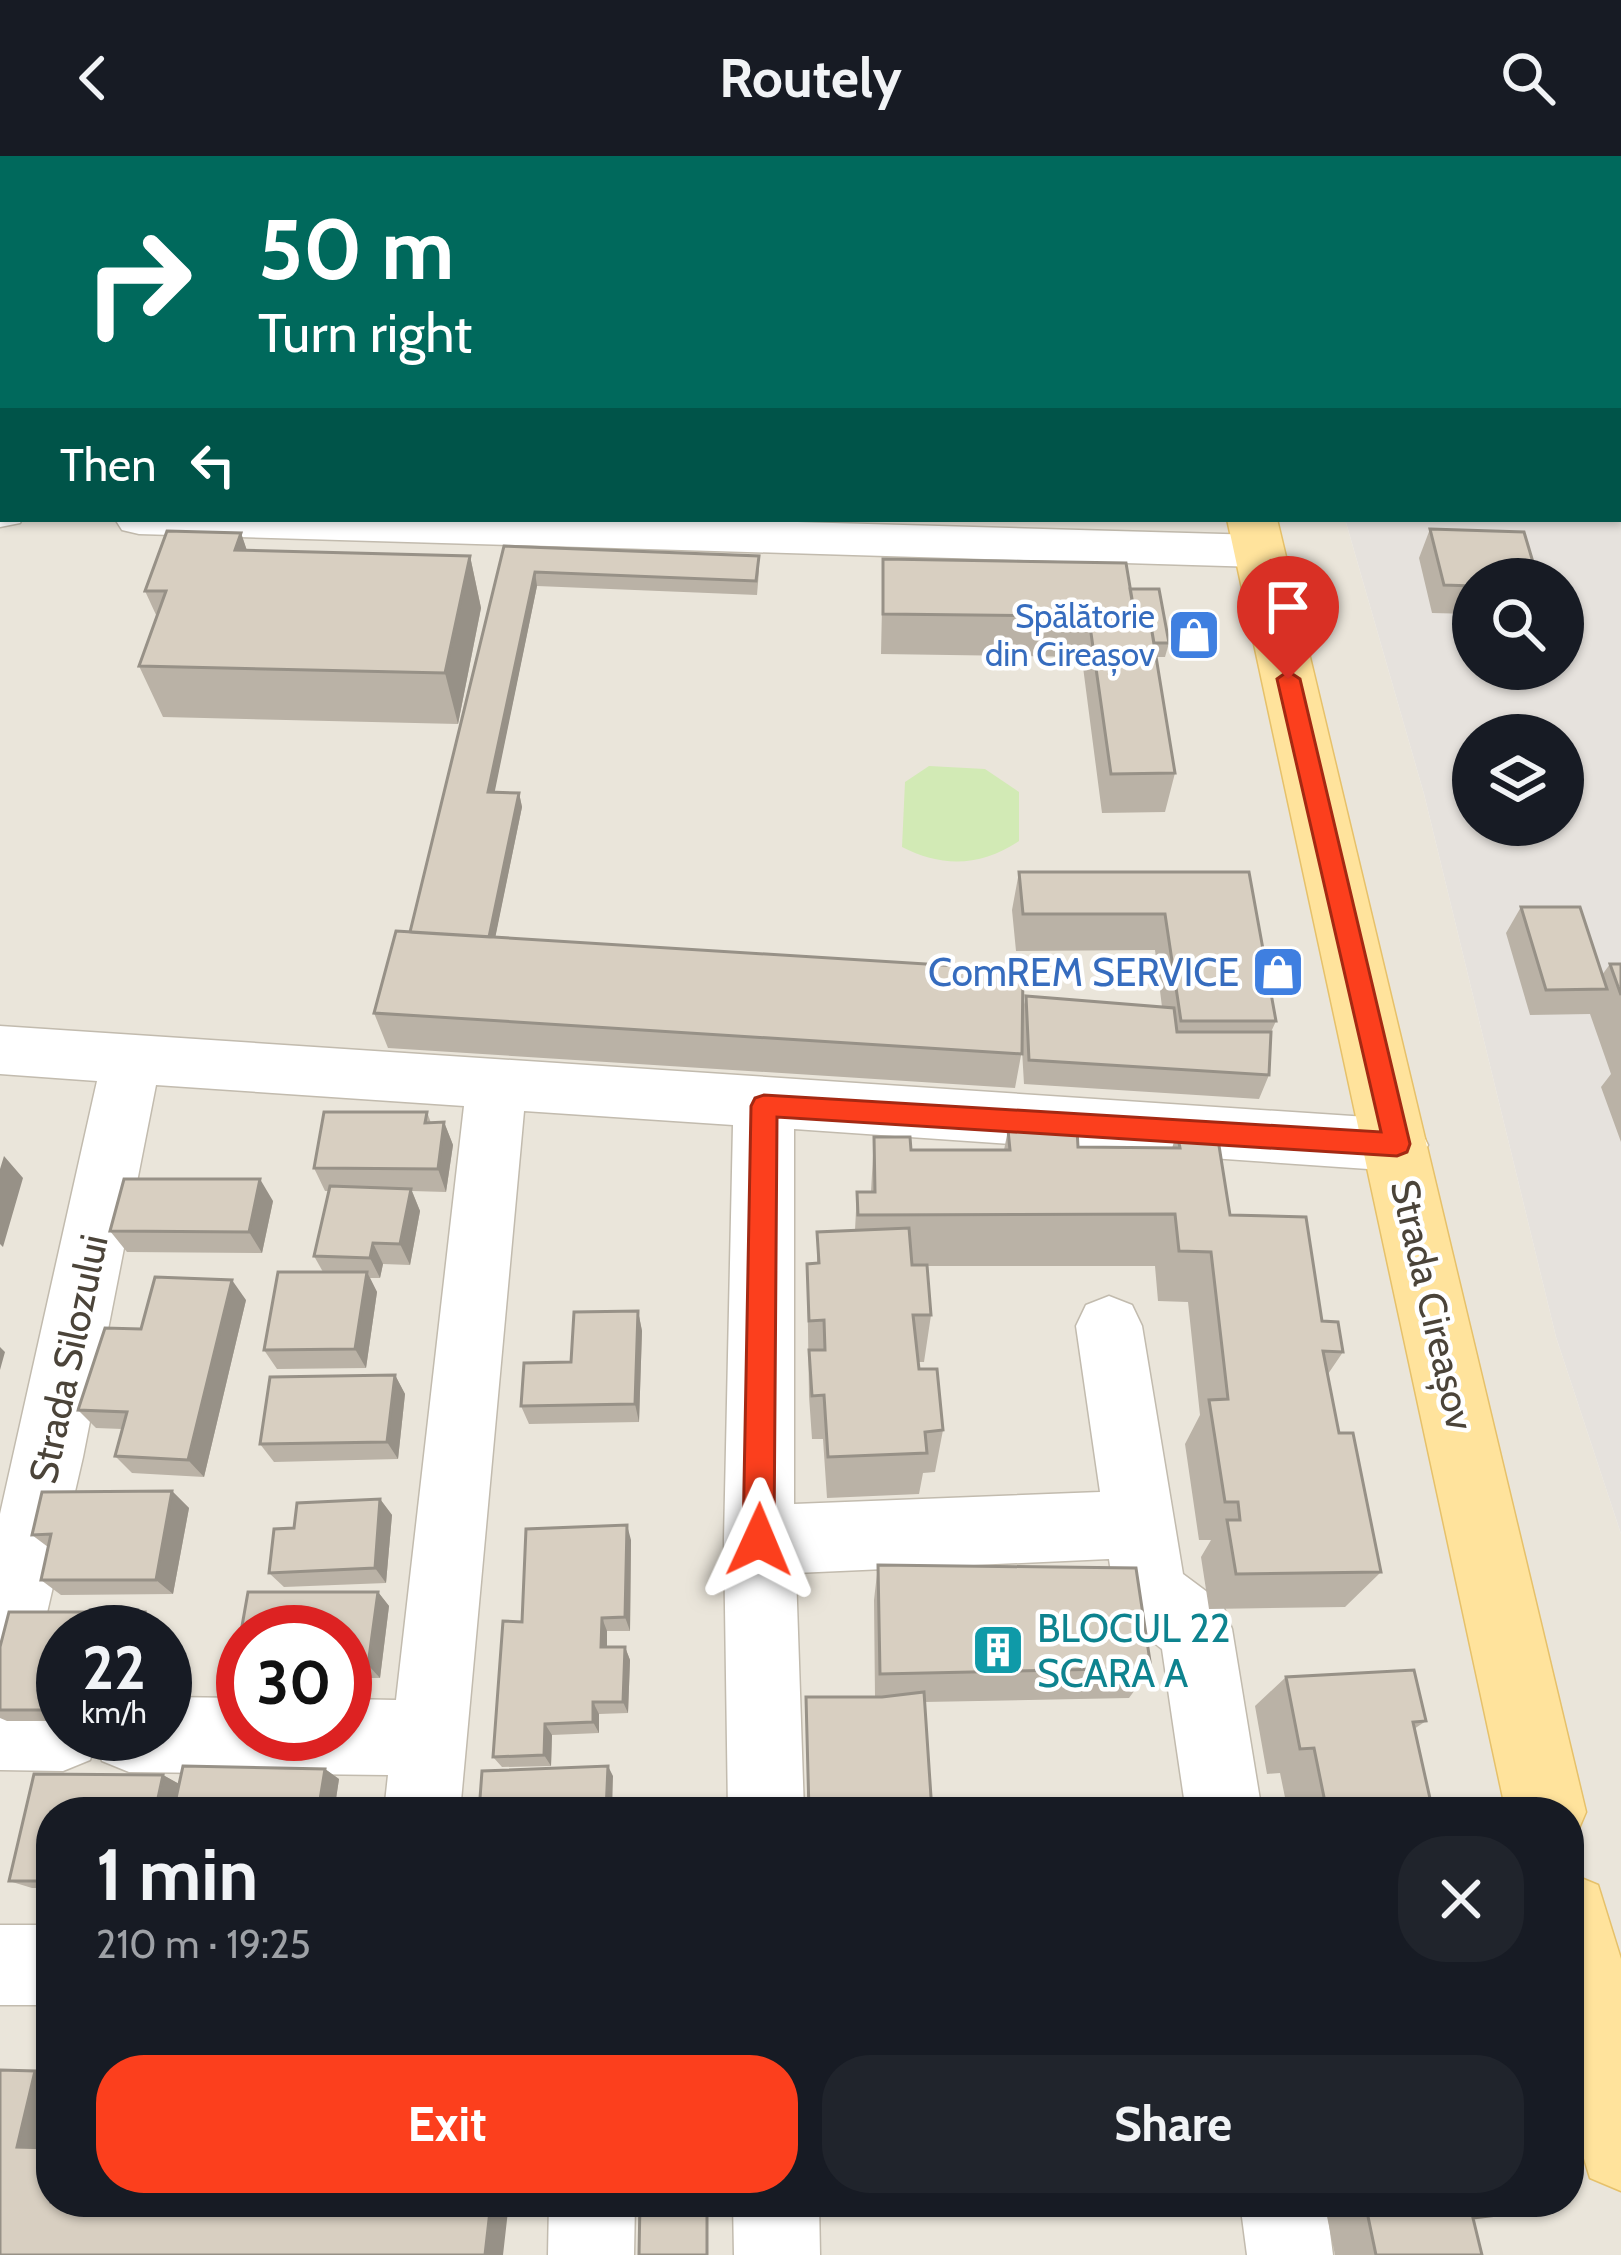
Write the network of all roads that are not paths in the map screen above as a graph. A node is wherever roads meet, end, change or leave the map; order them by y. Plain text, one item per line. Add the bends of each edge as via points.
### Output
1 (348, 522) edge
2 (1256, 535) edge
3 (0, 1050) edge
4 (130, 1061) junction
5 (496, 1086) junction
6 (764, 1106) junction
7 (1397, 1144) junction
8 (1109, 1326) dead end
9 (1139, 1524) junction
10 (759, 1540) junction
11 (0, 1656) edge
12 (0, 1732) edge
13 (36, 1733) edge
14 (192, 1735) edge
15 (432, 1738) junction
16 (424, 1797) edge
17 (766, 1797) edge
18 (1222, 1797) edge
19 (1543, 1797) edge
20 (0, 1965) edge
21 (36, 1965) edge
22 (1584, 1981) edge
23 (1621, 2147) edge
24 (592, 2217) edge
25 (776, 2217) edge
26 (1284, 2217) edge
27 (591, 2255) edge
28 (777, 2255) edge
29 (1290, 2255) edge

1 - 2 street
2 - 7 main road, Strada Cireașov
3 - 4 street
4 - 5 street
4 - 11 street, Strada Silozului
5 - 6 street
5 - 15 street
6 - 7 street
6 - 10 street
7 - 19 main road, Strada Cireașov
8 - 9 street
9 - 10 street
9 - 18 street via 1150,1594 1196,1629
10 - 17 street
12 - 13 street
14 - 15 street
15 - 16 street
20 - 21 street
22 - 23 main road
24 - 27 street
25 - 28 street
26 - 29 street

